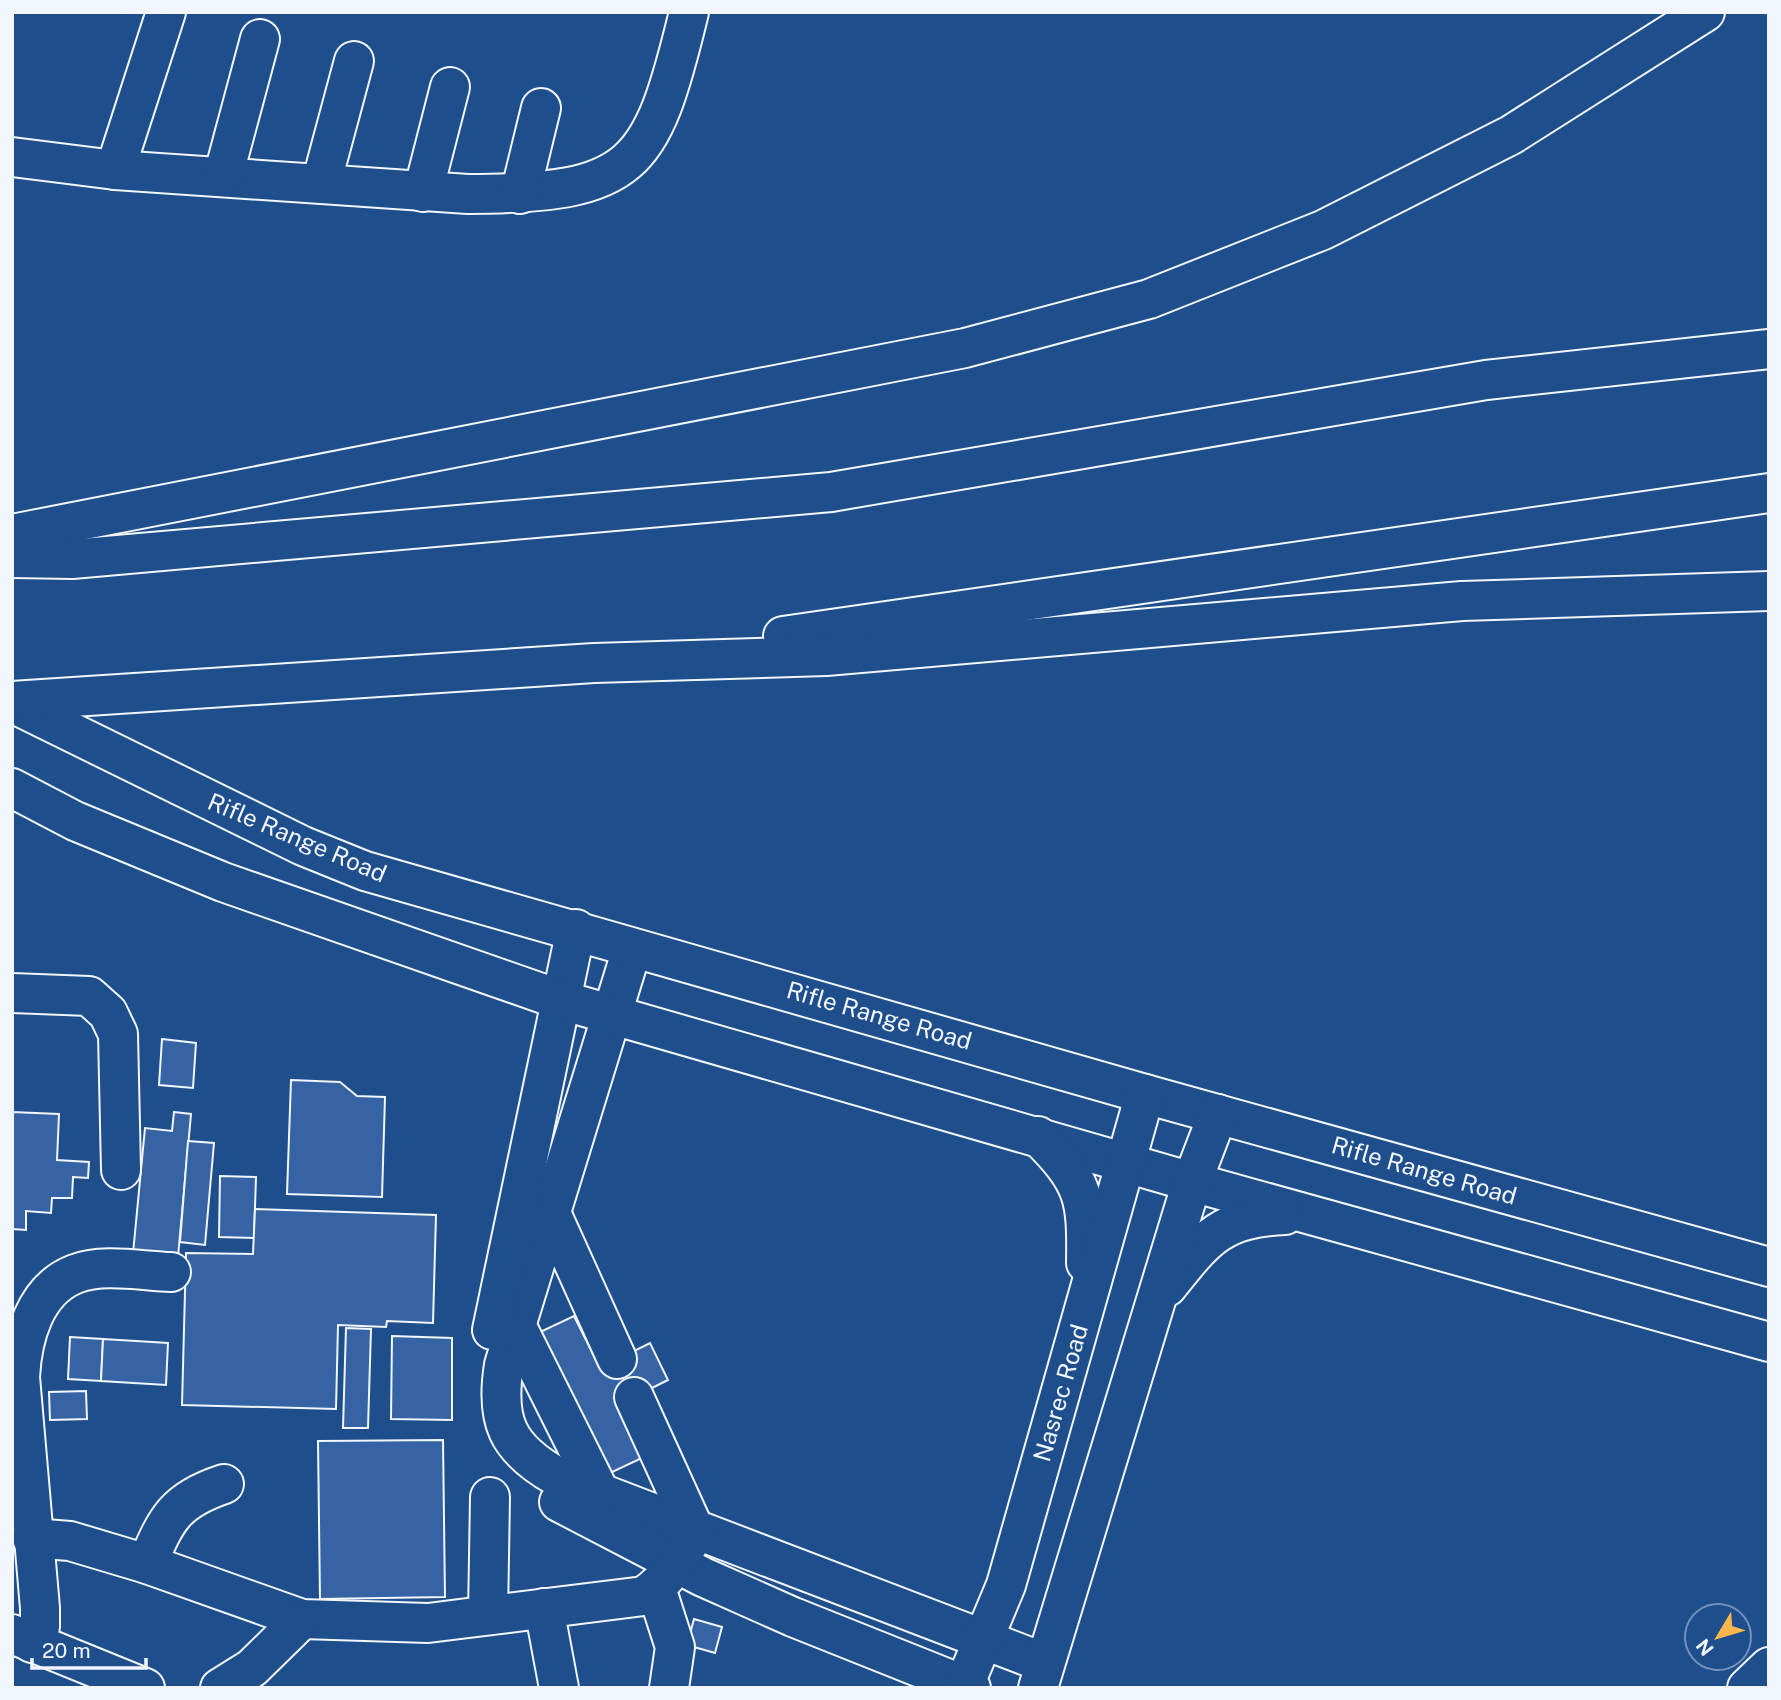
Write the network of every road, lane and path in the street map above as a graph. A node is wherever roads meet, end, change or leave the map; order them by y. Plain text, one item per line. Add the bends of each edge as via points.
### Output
1 (166, 12) edge
2 (689, 12) edge
3 (1706, 12) edge
4 (260, 39) dead end
5 (354, 61) dead end
6 (450, 87) dead end
7 (541, 108) dead end
8 (12, 158) edge
9 (115, 170) junction
10 (223, 177) junction
11 (321, 184) junction
12 (423, 191) junction
13 (520, 194) junction
14 (1769, 349) edge
15 (1769, 494) edge
16 (12, 534) edge
17 (12, 558) edge
18 (1769, 591) edge
19 (594, 663) junction
20 (12, 702) edge
21 (12, 788) edge
22 (576, 929) junction
23 (632, 948) junction
24 (12, 993) edge
25 (561, 1000) junction
26 (612, 1013) junction
27 (1145, 1094) junction
28 (1218, 1114) junction
29 (1038, 1136) junction
30 (1127, 1161) junction
31 (121, 1170) dead end
32 (1192, 1182) junction
33 (545, 1190) junction
34 (1305, 1213) junction
35 (1769, 1267) edge
36 (171, 1272) dead end
37 (1157, 1299) junction
38 (1084, 1310) junction
39 (516, 1325) junction
40 (1769, 1342) edge
41 (617, 1359) dead end
42 (16, 1377) edge
43 (634, 1397) dead end
44 (224, 1484) dead end
45 (600, 1493) junction
46 (490, 1497) dead end
47 (32, 1538) junction
48 (677, 1560) junction
49 (147, 1564) junction
50 (544, 1608) junction
51 (488, 1615) junction
52 (302, 1619) junction
53 (22, 1638) edge
54 (983, 1640) junction
55 (1769, 1667) edge
56 (1042, 1676) edge
57 (966, 1687) edge
58 (145, 1688) edge
59 (220, 1688) edge
60 (559, 1688) edge
61 (668, 1688) edge
62 (1747, 1688) edge

1 - 9 main road
2 - 13 main road via 666,101 638,155 605,176 576,187
3 - 16 main road via 1511,135 1323,230 1149,299 965,348
4 - 10 main road
5 - 11 main road
6 - 12 main road
7 - 13 main road
8 - 9 main road
9 - 10 main road
10 - 11 main road
11 - 12 main road
12 - 13 main road
14 - 17 main road via 1486,380 831,492 72,559
15 - 19 main road
18 - 19 main road via 1462,601 826,656
19 - 20 main road
20 - 22 main road, Rifle Range Road via 303,846 365,871
21 - 25 main road via 75,821 223,882
22 - 23 main road, Rifle Range Road
22 - 25 main road
23 - 26 main road
23 - 27 main road, Rifle Range Road
24 - 31 main road via 89,996 107,1013 118,1034
25 - 26 main road
25 - 33 main road
26 - 29 main road
26 - 33 main road
27 - 28 main road, Rifle Range Road
27 - 30 main road, Nasrec Road
28 - 32 main road
28 - 35 main road, Rifle Range Road
29 - 30 main road
29 - 38 main road via 1067,1167 1082,1192 1087,1228
30 - 32 main road
30 - 38 main road, Nasrec Road
32 - 34 main road
32 - 37 main road
33 - 39 main road
33 - 41 main road
33 - 48 main road via 488,1349 481,1399 483,1425 509,1468 531,1486
34 - 37 main road via 1256,1216 1220,1230 1194,1253
34 - 40 main road
36 - 42 main road via 94,1270 61,1282 31,1322
37 - 56 main road
38 - 54 main road, Nasrec Road via 1006,1585
39 - 45 main road
39 - 45 main road via 500,1393 509,1435 533,1463
42 - 47 main road
43 - 48 main road
44 - 49 main road via 189,1497 171,1514
45 - 48 main road
46 - 51 main road
47 - 49 main road via 70,1541
47 - 53 main road via 40,1627
48 - 50 main road via 644,1596
48 - 54 main road
48 - 57 main road via 703,1577 793,1617
48 - 61 main road via 675,1647
49 - 52 main road
50 - 51 main road
50 - 60 main road
51 - 52 main road via 428,1623
52 - 59 main road via 252,1668
53 - 58 main road
54 - 56 main road
54 - 57 main road, Nasrec Road
55 - 62 main road

